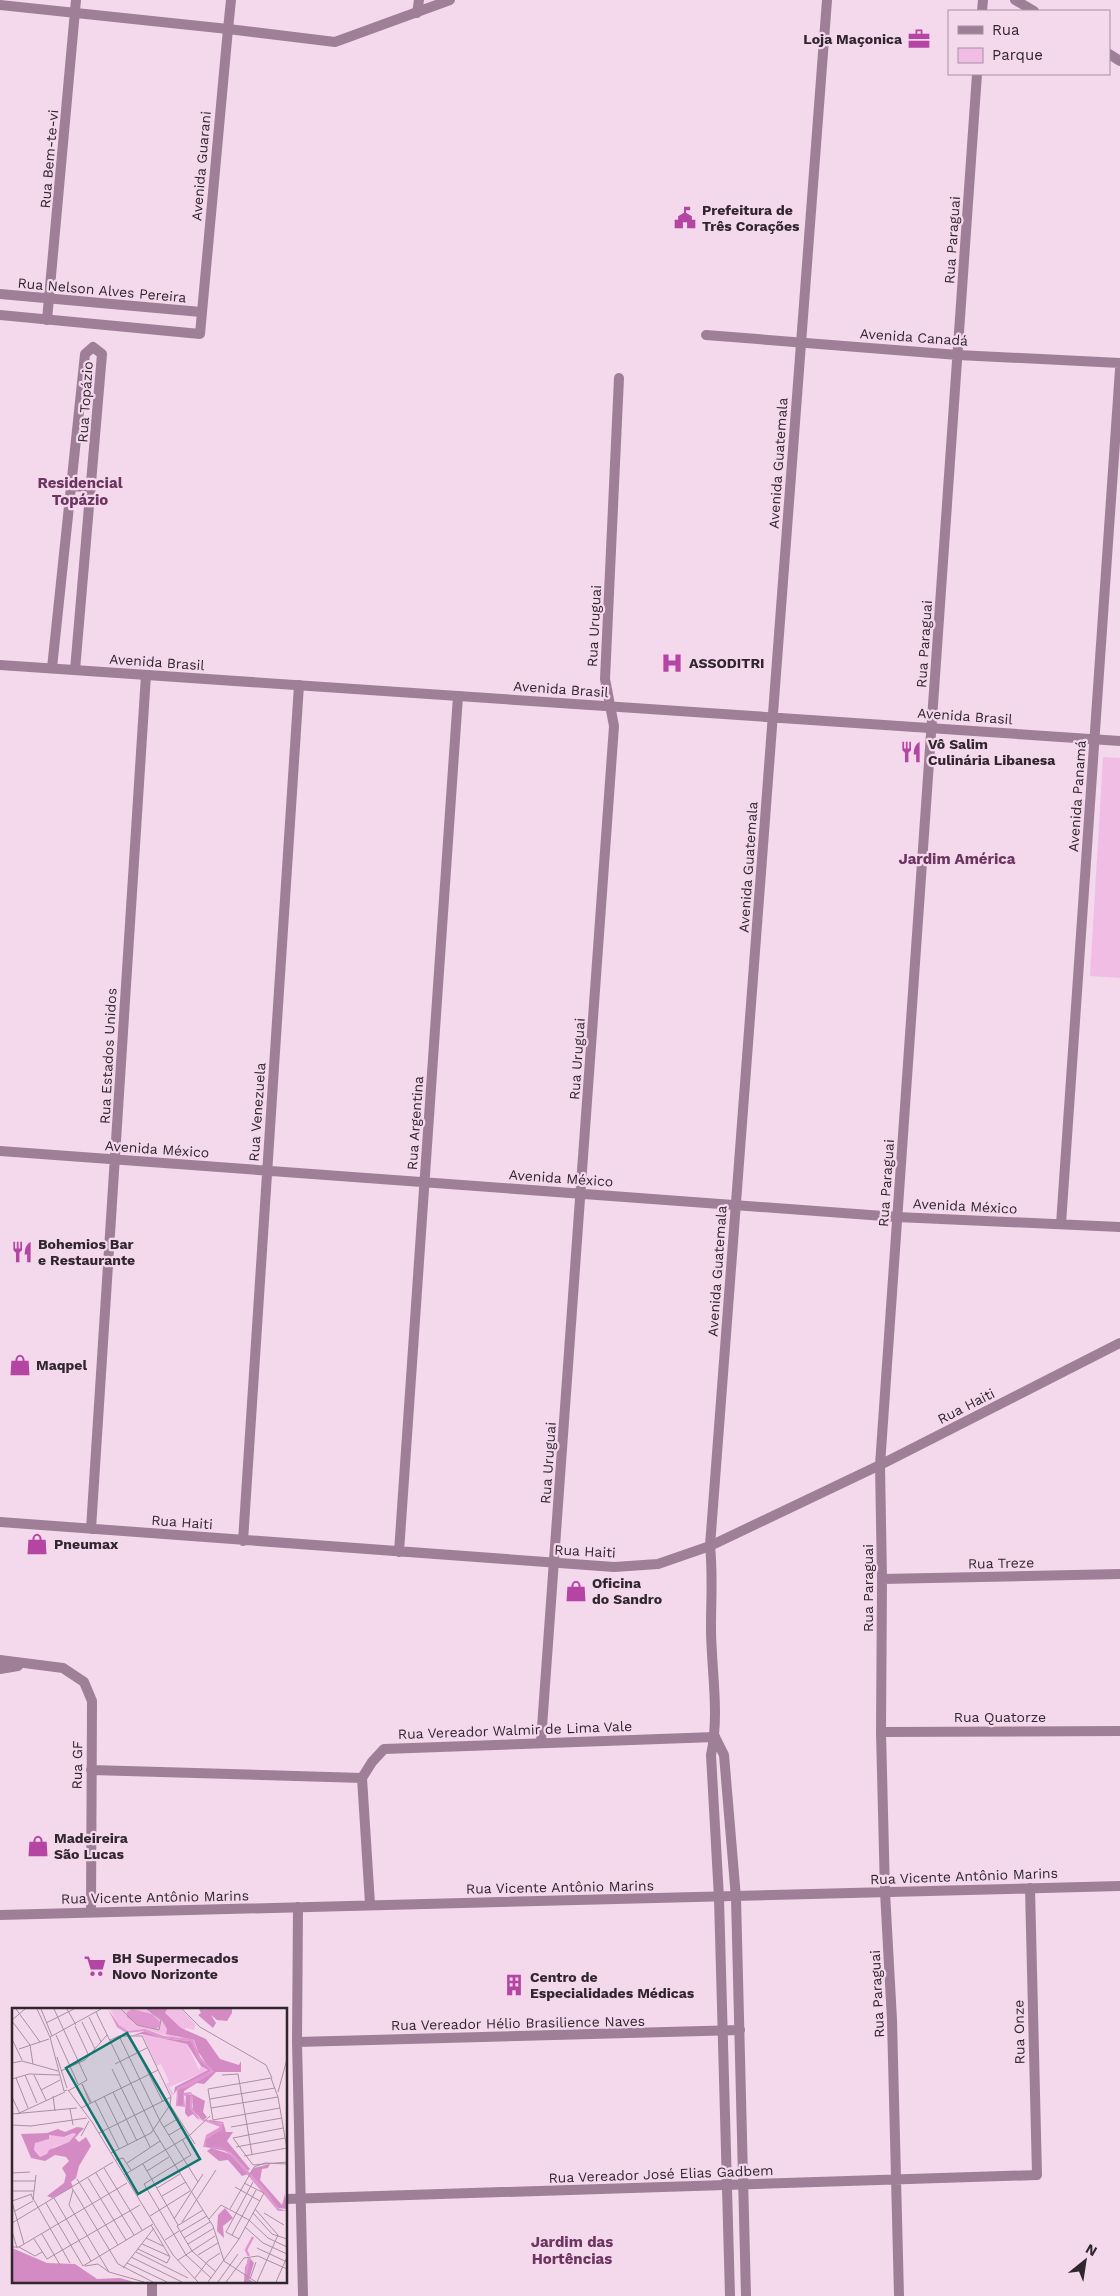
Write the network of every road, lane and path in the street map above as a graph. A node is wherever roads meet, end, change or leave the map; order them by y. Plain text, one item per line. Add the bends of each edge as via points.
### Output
1 (76, 0) edge
2 (231, 0) edge
3 (419, 0) edge
4 (450, 0) edge
5 (827, 0) edge
6 (1015, 0) edge
7 (0, 4) edge
8 (1032, 10) edge
9 (75, 13) junction
10 (417, 14) junction
11 (228, 29) junction
12 (978, 75) edge
13 (0, 294) edge
14 (50, 299) junction
15 (201, 312) junction
16 (0, 315) edge
17 (47, 320) junction
18 (706, 335) dead end
19 (801, 342) junction
20 (958, 355) junction
21 (1120, 363) edge
22 (1120, 369) edge
23 (619, 378) dead end
24 (70, 486) junction
25 (92, 487) junction
26 (69, 500) junction
27 (91, 502) junction
28 (0, 665) edge
29 (52, 668) junction
30 (75, 670) junction
31 (146, 675) junction
32 (299, 685) junction
33 (458, 696) junction
34 (609, 706) junction
35 (773, 717) junction
36 (932, 728) junction
37 (1094, 739) junction
38 (1120, 741) edge
39 (0, 1151) edge
40 (116, 1160) junction
41 (267, 1171) junction
42 (424, 1182) junction
43 (581, 1194) junction
44 (736, 1205) junction
45 (897, 1216) junction
46 (1061, 1224) junction
47 (1120, 1227) edge
48 (1120, 1343) edge
49 (880, 1465) junction
50 (0, 1522) edge
51 (91, 1529) junction
52 (243, 1541) junction
53 (710, 1546) junction
54 (398, 1552) junction
55 (555, 1563) junction
56 (1120, 1574) edge
57 (882, 1579) junction
58 (0, 1660) edge
59 (26, 1664) junction
60 (0, 1669) edge
61 (1120, 1731) edge
62 (881, 1732) junction
63 (715, 1736) junction
64 (541, 1741) junction
65 (91, 1770) junction
66 (362, 1778) junction
67 (1120, 1886) edge
68 (1030, 1888) junction
69 (885, 1892) junction
70 (719, 1898) junction
71 (736, 1898) junction
72 (370, 1904) junction
73 (298, 1907) junction
74 (91, 1912) junction
75 (0, 1915) edge
76 (740, 2030) junction
77 (724, 2031) junction
78 (298, 2042) junction
79 (1037, 2175) joint
80 (896, 2181) junction
81 (728, 2186) junction
82 (744, 2186) junction
83 (302, 2199) junction
84 (288, 2200) edge
85 (303, 2296) edge
86 (730, 2296) edge
87 (746, 2296) edge
88 (899, 2296) edge

1 - 9 street, Rua Bem-te-vi
2 - 11 street, Avenida Guarani
3 - 10 street
4 - 10 street
5 - 19 street, Avenida Guatemala
6 - 8 street
7 - 9 street
9 - 11 street
9 - 14 street, Rua Bem-te-vi
10 - 11 street via 335,42
11 - 15 street, Avenida Guarani
12 - 20 street, Rua Paraguai
13 - 14 street, Rua Nelson Alves Pereira
14 - 15 street, Rua Nelson Alves Pereira
14 - 17 street, Rua Bem-te-vi
15 - 17 street, Avenida Guarani via 200,334
16 - 17 street
18 - 19 street, Avenida Canadá
19 - 20 street, Avenida Canadá
19 - 35 street, Avenida Guatemala
20 - 21 street, Avenida Canadá
20 - 36 street, Rua Paraguai
22 - 37 street, Avenida Panamá
23 - 34 street, Rua Uruguai via 605,679
24 - 25 street
24 - 25 street, Rua Topázio via 85,354 92,347 102,354
24 - 26 street, Rua Topázio
25 - 27 street, Rua Topázio
26 - 27 street
26 - 29 street, Rua Topázio
27 - 30 street, Rua Topázio
28 - 29 street, Avenida Brasil
29 - 30 street, Avenida Brasil
30 - 31 street, Avenida Brasil
31 - 32 street, Avenida Brasil
31 - 40 street, Rua Estados Unidos
32 - 33 street, Avenida Brasil
32 - 41 street, Rua Venezuela
33 - 34 street, Avenida Brasil
33 - 42 street, Rua Argentina
34 - 35 street, Avenida Brasil
34 - 43 street, Rua Uruguai via 614,726
35 - 36 street, Avenida Brasil
35 - 44 street, Avenida Guatemala
36 - 37 street, Avenida Brasil
36 - 45 street, Rua Paraguai
37 - 38 street, Avenida Brasil
37 - 46 street, Avenida Panamá
39 - 40 street, Avenida México
40 - 41 street, Avenida México
40 - 51 street, Rua Estados Unidos
41 - 42 street, Avenida México
41 - 52 street, Rua Venezuela
42 - 43 street, Avenida México
42 - 54 street, Rua Argentina
43 - 44 street, Avenida México
43 - 55 street, Rua Uruguai
44 - 45 street, Avenida México
44 - 53 street, Avenida Guatemala
45 - 46 street, Avenida México
45 - 49 street, Rua Paraguai
46 - 47 street, Avenida México
48 - 49 street, Rua Haiti
49 - 53 street, Rua Haiti
49 - 57 street, Rua Paraguai
50 - 51 street, Rua Haiti
51 - 52 street, Rua Haiti
52 - 54 street, Rua Haiti
53 - 55 street, Rua Haiti via 658,1564 614,1567
53 - 63 street, Avenida Guatemala
54 - 55 street, Rua Haiti
55 - 64 street, Rua Uruguai
56 - 57 street, Rua Treze
57 - 62 street, Rua Paraguai
58 - 59 street, Rua GF
59 - 60 street, Rua GF
59 - 65 street, Rua GF via 63,1668 84,1682 92,1702
61 - 62 street, Rua Quatorze
62 - 69 street, Rua Paraguai
63 - 64 street, Rua Vereador Walmir de Lima Vale
63 - 70 street via 711,1754
63 - 71 street via 724,1754
64 - 66 street, Rua Vereador Walmir de Lima Vale via 384,1749
65 - 66 street
65 - 74 street, Rua GF
66 - 72 street
67 - 68 street, Rua Vicente Antônio Marins
68 - 69 street, Rua Vicente Antônio Marins
68 - 79 street, Rua Onze
69 - 71 street, Rua Vicente Antônio Marins
69 - 80 street, Rua Paraguai
70 - 71 street, Rua Vicente Antônio Marins
70 - 72 street, Rua Vicente Antônio Marins
70 - 77 street
71 - 76 street
72 - 73 street, Rua Vicente Antônio Marins
73 - 74 street, Rua Vicente Antônio Marins
73 - 78 street
74 - 75 street, Rua Vicente Antônio Marins
76 - 77 street, Rua Vereador Hélio Brasilience Naves
76 - 82 street
77 - 78 street, Rua Vereador Hélio Brasilience Naves
77 - 81 street
78 - 83 street
79 - 80 street, Rua Vereador José Elias Gadbem
80 - 82 street, Rua Vereador José Elias Gadbem
80 - 88 street, Rua Paraguai
81 - 82 street, Rua Vereador José Elias Gadbem
81 - 83 street, Rua Vereador José Elias Gadbem
81 - 86 street
82 - 87 street
83 - 84 street, Rua Vereador José Elias Gadbem
83 - 85 street

